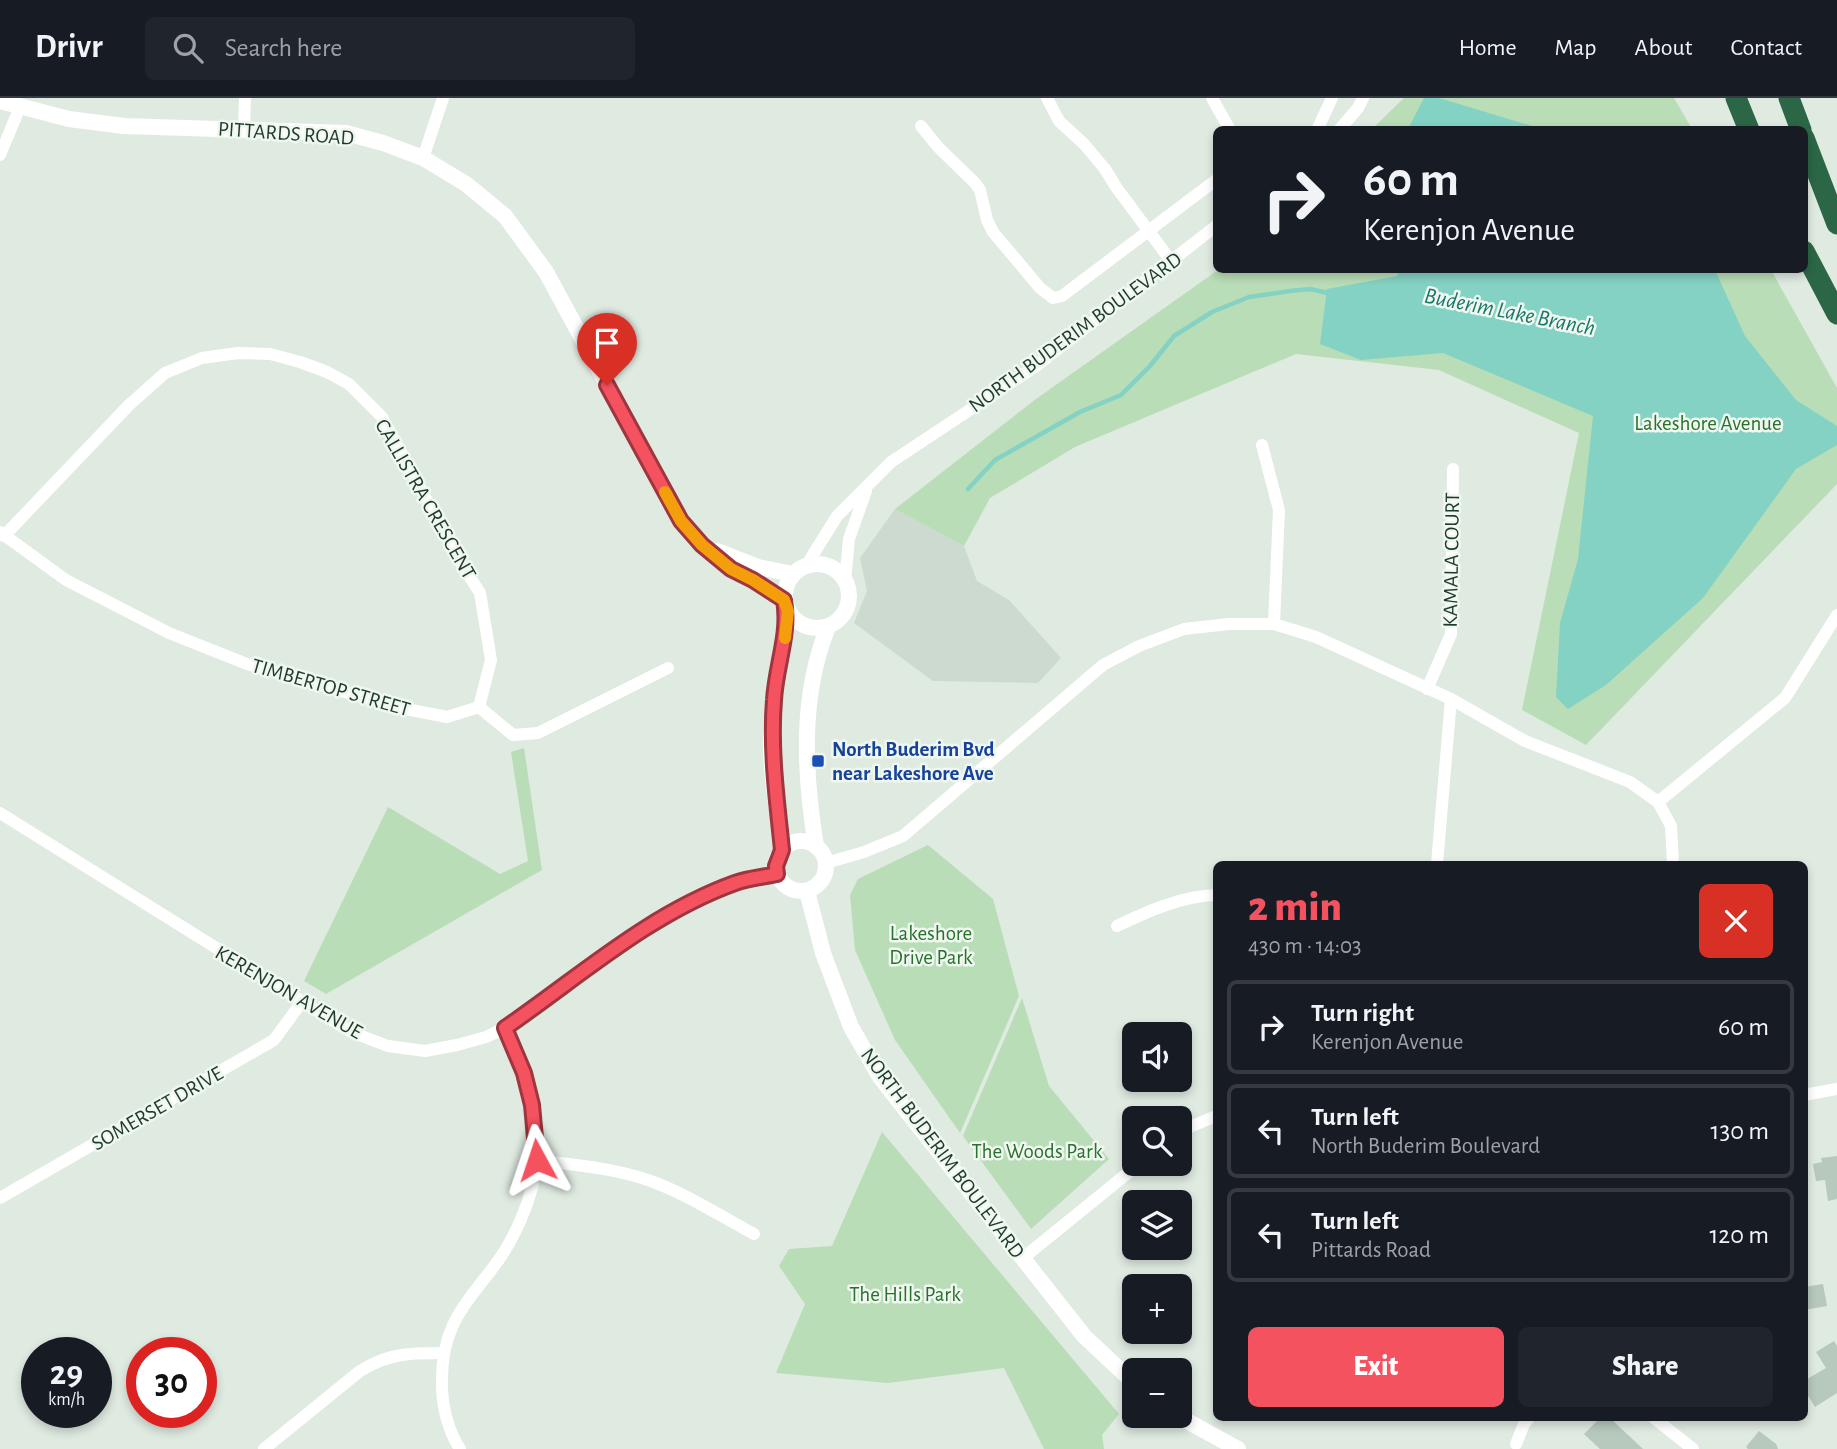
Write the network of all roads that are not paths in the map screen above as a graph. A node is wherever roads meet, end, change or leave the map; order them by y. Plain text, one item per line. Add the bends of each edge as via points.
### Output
1 (245, 98) edge
2 (443, 98) edge
3 (1047, 98) edge
4 (1212, 98) edge
5 (1332, 98) edge
6 (1363, 98) edge
7 (1736, 98) edge
8 (1789, 98) edge
9 (0, 101) edge
10 (20, 107) junction
11 (921, 126) dead end
12 (1228, 126) edge
13 (1319, 126) edge
14 (1342, 126) edge
15 (1747, 126) edge
16 (1800, 126) edge
17 (244, 129) junction
18 (1808, 148) edge
19 (0, 155) edge
20 (423, 158) junction
21 (1213, 182) edge
22 (1837, 224) edge
23 (1213, 228) edge
24 (1148, 230) junction
25 (1808, 259) edge
26 (1171, 261) junction
27 (1837, 314) edge
28 (1262, 445) dead end
29 (1453, 469) dead end
30 (867, 488) junction
31 (2, 534) edge
32 (702, 545) junction
33 (800, 570) junction
34 (845, 581) junction
35 (786, 605) junction
36 (1837, 615) edge
37 (1274, 624) junction
38 (828, 626) junction
39 (668, 668) dead end
40 (1427, 688) junction
41 (1451, 699) junction
42 (479, 707) junction
43 (1658, 802) junction
44 (0, 813) edge
45 (816, 846) junction
46 (782, 850) junction
47 (1437, 861) edge
48 (1672, 861) edge
49 (826, 863) junction
50 (777, 874) junction
51 (807, 891) junction
52 (1213, 895) edge
53 (1117, 926) dead end
54 (301, 1003) junction
55 (505, 1028) junction
56 (1837, 1089) edge
57 (1808, 1094) edge
58 (1213, 1117) edge
59 (1192, 1126) edge
60 (537, 1160) junction
61 (1124, 1176) edge
62 (0, 1198) edge
63 (754, 1234) dead end
64 (1023, 1258) junction
65 (443, 1353) junction
66 (1122, 1372) edge
67 (1526, 1421) edge
68 (1658, 1421) edge
69 (1192, 1424) edge
70 (1516, 1444) dead end
71 (264, 1449) edge
72 (460, 1449) edge
73 (1238, 1449) edge
74 (1693, 1449) edge

1 - 17 street
2 - 20 street
3 - 24 street via 1059,121 1093,154
4 - 12 street
5 - 13 street
6 - 14 street
7 - 15 highway
8 - 16 highway
9 - 10 street, PITTARDS ROAD
10 - 17 street, PITTARDS ROAD via 124,126
10 - 19 street
11 - 24 street via 975,183 993,232 1053,298 1062,296
17 - 20 street, PITTARDS ROAD via 345,133
18 - 22 highway
20 - 32 street, PITTARDS ROAD via 466,184 505,216 546,272 681,521
21 - 24 street
23 - 26 street, NORTH BUDERIM BOULEVARD
24 - 26 street
25 - 27 highway
26 - 30 street, NORTH BUDERIM BOULEVARD via 1036,366 891,463
28 - 37 street via 1279,510
29 - 40 street, KAMALA COURT via 1451,634
30 - 33 street, NORTH BUDERIM BOULEVARD via 837,516
30 - 34 street, NORTH BUDERIM BOULEVARD via 849,539
31 - 42 street, TIMBERTOP STREET via 66,580 169,633 247,664 447,717
31 - 42 street, CALLISTRA CRESCENT via 165,373 202,358 237,353 270,354 300,362 349,384 382,417 480,593 491,660
32 - 33 street, PITTARDS ROAD via 758,567
32 - 35 street, PITTARDS ROAD
33 - 34 street via 817,564 828,566
33 - 35 street via 788,581
34 - 38 street via 847,607
35 - 38 street via 801,625
35 - 46 street via 771,739
36 - 43 street via 1785,698
37 - 40 street via 1316,637
37 - 49 street via 1184,629 1139,646 1103,666 903,836
38 - 45 street via 817,654 808,704 807,791
39 - 42 street via 538,733 513,735
40 - 41 street
41 - 43 street via 1525,741 1630,782
41 - 47 street
43 - 48 street via 1671,826
44 - 54 street, KERENJON AVENUE
45 - 46 street via 802,841
45 - 49 street
46 - 50 street
49 - 51 street via 820,883
50 - 51 street via 786,886
50 - 55 street, KERENJON AVENUE via 737,882 688,904 627,940
51 - 64 street, NORTH BUDERIM BOULEVARD via 850,1027 880,1077
52 - 53 street via 1199,895
54 - 55 street, KERENJON AVENUE via 363,1037 425,1051
54 - 62 street, SOMERSET DRIVE via 274,1040
55 - 60 street via 532,1105
56 - 57 street
58 - 59 street
60 - 63 street via 649,1181
60 - 65 street via 516,1228 492,1269 460,1309
61 - 64 street
64 - 66 street, NORTH BUDERIM BOULEVARD via 1084,1336
65 - 71 street via 393,1355 377,1361
65 - 72 street via 445,1417
67 - 70 street
68 - 74 street
69 - 73 street

